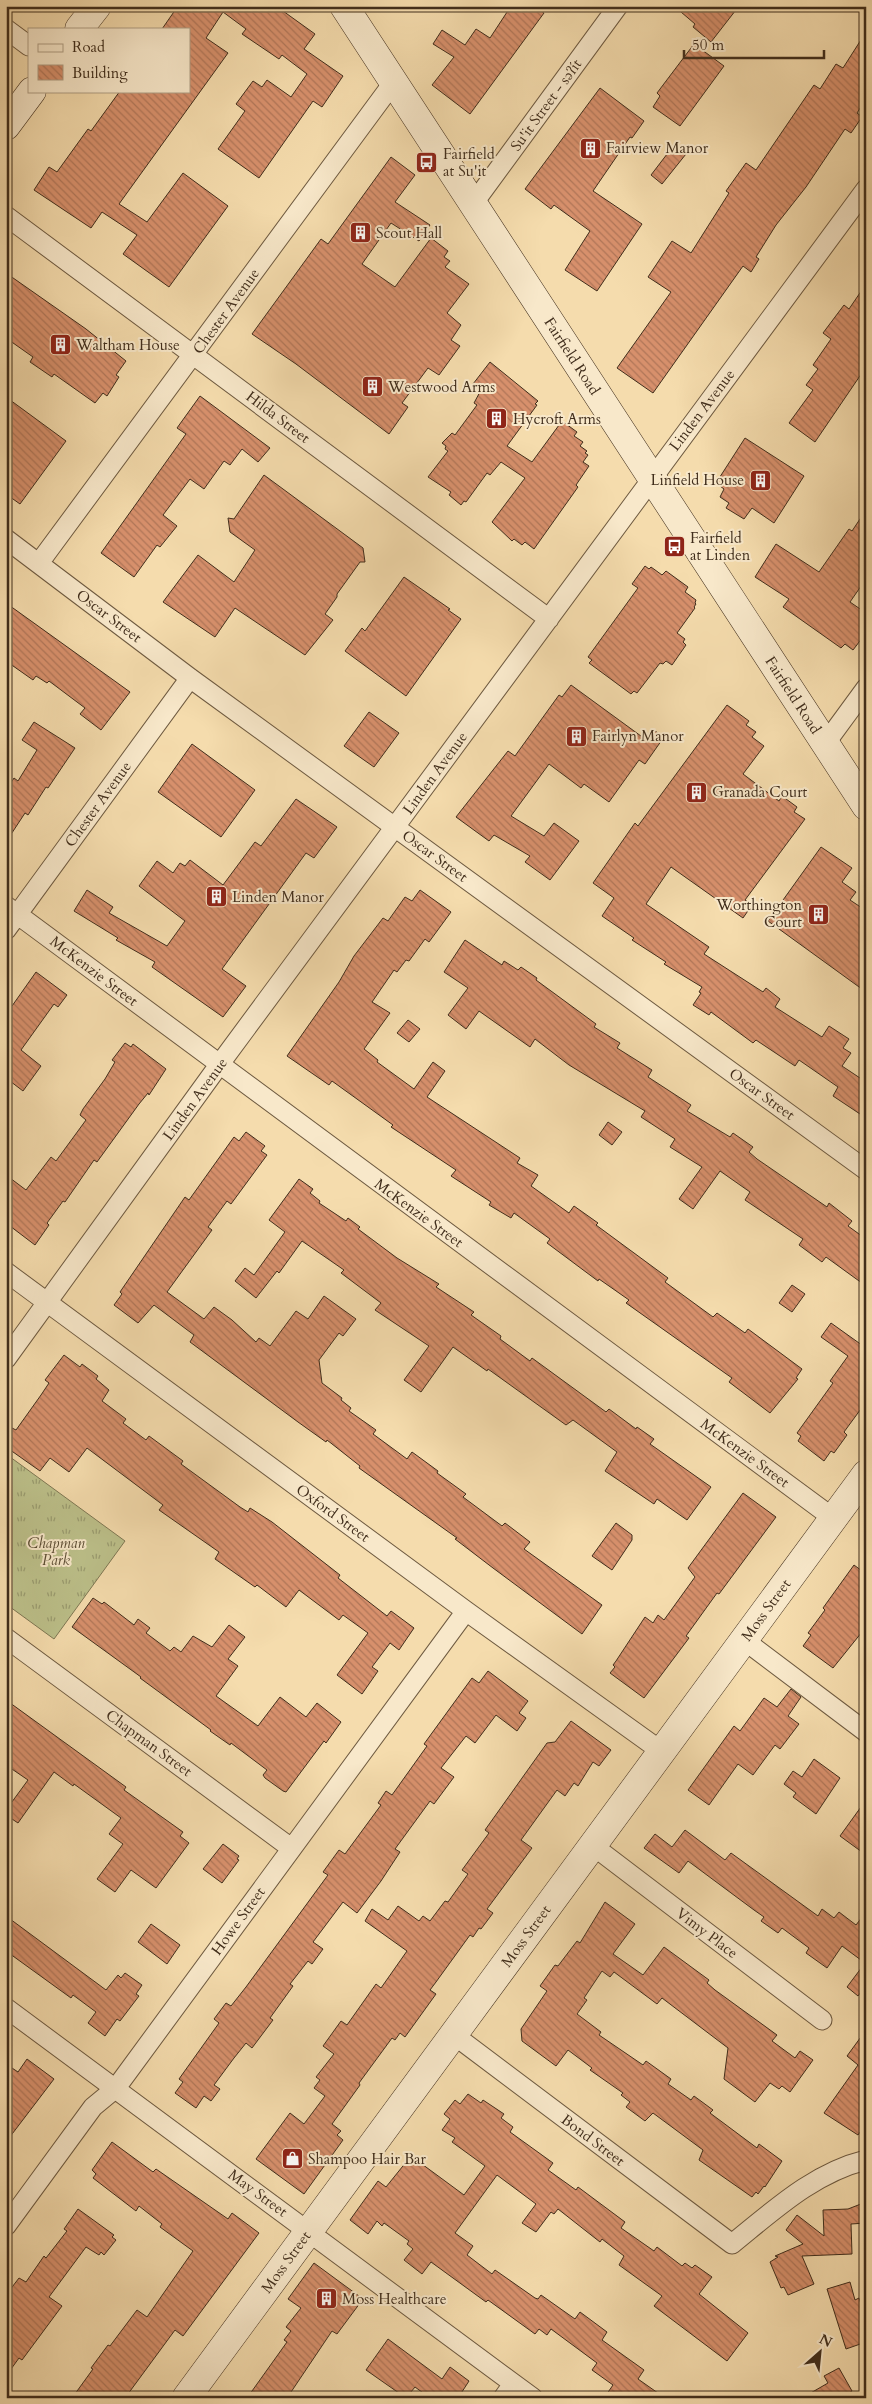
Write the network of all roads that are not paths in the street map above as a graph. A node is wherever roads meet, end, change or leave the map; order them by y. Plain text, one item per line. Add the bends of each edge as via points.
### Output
1 (97, 6) edge
2 (344, 6) edge
3 (618, 6) edge
4 (80, 28) edge
5 (6, 29) edge
6 (28, 45) edge
7 (393, 83) junction
8 (31, 92) edge
9 (6, 126) edge
10 (866, 188) edge
11 (473, 204) junction
12 (6, 216) edge
13 (194, 354) junction
14 (652, 479) junction
15 (6, 539) edge
16 (39, 563) junction
17 (549, 619) junction
18 (190, 678) junction
19 (866, 688) edge
20 (825, 744) junction
21 (866, 806) edge
22 (396, 826) junction
23 (12, 910) edge
24 (6, 930) edge
25 (220, 1065) junction
26 (866, 1170) edge
27 (6, 1272) edge
28 (48, 1302) junction
29 (6, 1359) edge
30 (866, 1474) edge
31 (833, 1518) junction
32 (466, 1611) junction
33 (6, 1638) edge
34 (744, 1640) junction
35 (866, 1732) edge
36 (661, 1751) junction
37 (592, 1845) junction
38 (291, 1848) junction
39 (6, 2008) edge
40 (822, 2020) dead end
41 (454, 2035) junction
42 (116, 2088) junction
43 (866, 2160) edge
44 (6, 2226) edge
45 (309, 2230) junction
46 (508, 2391) edge
47 (186, 2398) edge
48 (533, 2398) edge

1 - 4 street
2 - 7 street, Fairfield Road
3 - 11 street, Su'it Street - səʔít
5 - 6 street
7 - 11 street, Fairfield Road
7 - 13 street, Chester Avenue
8 - 9 street
10 - 14 street, Linden Avenue
11 - 14 street, Fairfield Road
12 - 13 street, Hilda Street
13 - 16 street, Chester Avenue
13 - 17 street, Hilda Street
14 - 17 street, Linden Avenue
14 - 20 street, Fairfield Road
15 - 16 street, Oscar Street
16 - 18 street, Oscar Street
17 - 22 street, Linden Avenue
18 - 22 street, Oscar Street
18 - 23 street, Chester Avenue
19 - 20 street
20 - 21 street, Fairfield Road
22 - 25 street, Linden Avenue
22 - 26 street, Oscar Street
23 - 24 street, Chester Avenue
23 - 25 street, McKenzie Street
25 - 28 street, Linden Avenue
25 - 31 street, McKenzie Street
27 - 28 street, Oxford Street
28 - 29 street, Linden Avenue
28 - 32 street, Oxford Street
30 - 31 street, Moss Street
31 - 34 street, Moss Street
32 - 36 street, Oxford Street
32 - 38 street, Howe Street
33 - 38 street, Chapman Street
34 - 35 street
34 - 36 street, Moss Street
36 - 37 street, Moss Street
37 - 40 street, Vimy Place
37 - 41 street, Moss Street
38 - 42 street, Howe Street
39 - 42 street, May Street
41 - 43 street, Bond Street via 732,2244 798,2191 848,2165
41 - 45 street, Moss Street
42 - 44 street, Howe Street via 93,2107
42 - 45 street, May Street
45 - 46 street, May Street
45 - 47 street, Moss Street
46 - 48 street, May Street

